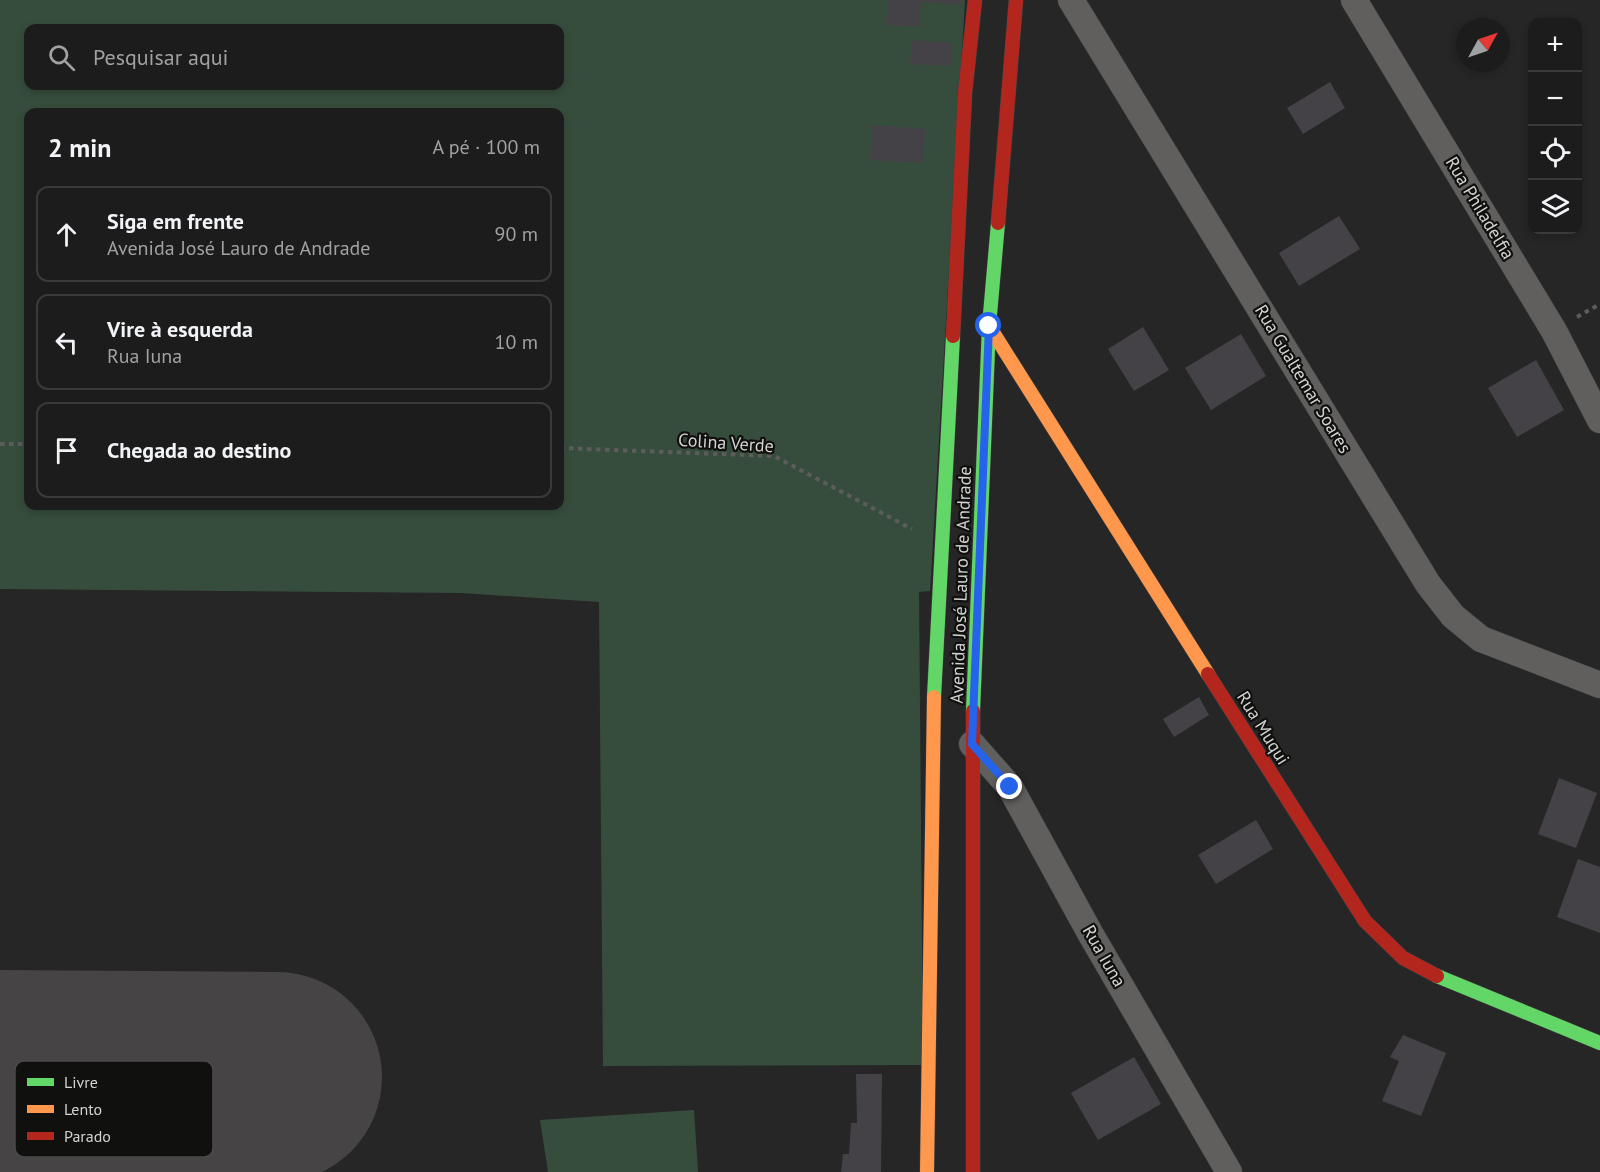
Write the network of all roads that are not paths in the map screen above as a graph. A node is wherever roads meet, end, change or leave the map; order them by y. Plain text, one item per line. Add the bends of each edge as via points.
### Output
1 (975, 0) edge
2 (1016, 0) edge
3 (1071, 0) edge
4 (1354, 0) edge
5 (989, 326) junction
6 (1600, 420) edge
7 (1600, 685) edge
8 (972, 744) junction
9 (1600, 1043) edge
10 (927, 1172) edge
11 (973, 1172) edge
12 (1229, 1172) edge

1 - 10 street, Avenida José Lauro de Andrade via 965,93 933,726
2 - 5 street, Avenida José Lauro de Andrade
3 - 7 street, Rua Gualtemar Soares via 1428,584 1453,616 1481,639
4 - 6 street, Rua Philadelfia via 1554,331
5 - 8 street, Avenida José Lauro de Andrade
5 - 9 street, Rua Muqui via 1365,921 1403,958 1447,981
8 - 11 street, Avenida José Lauro de Andrade
8 - 12 street, Rua Iuna via 1010,787

